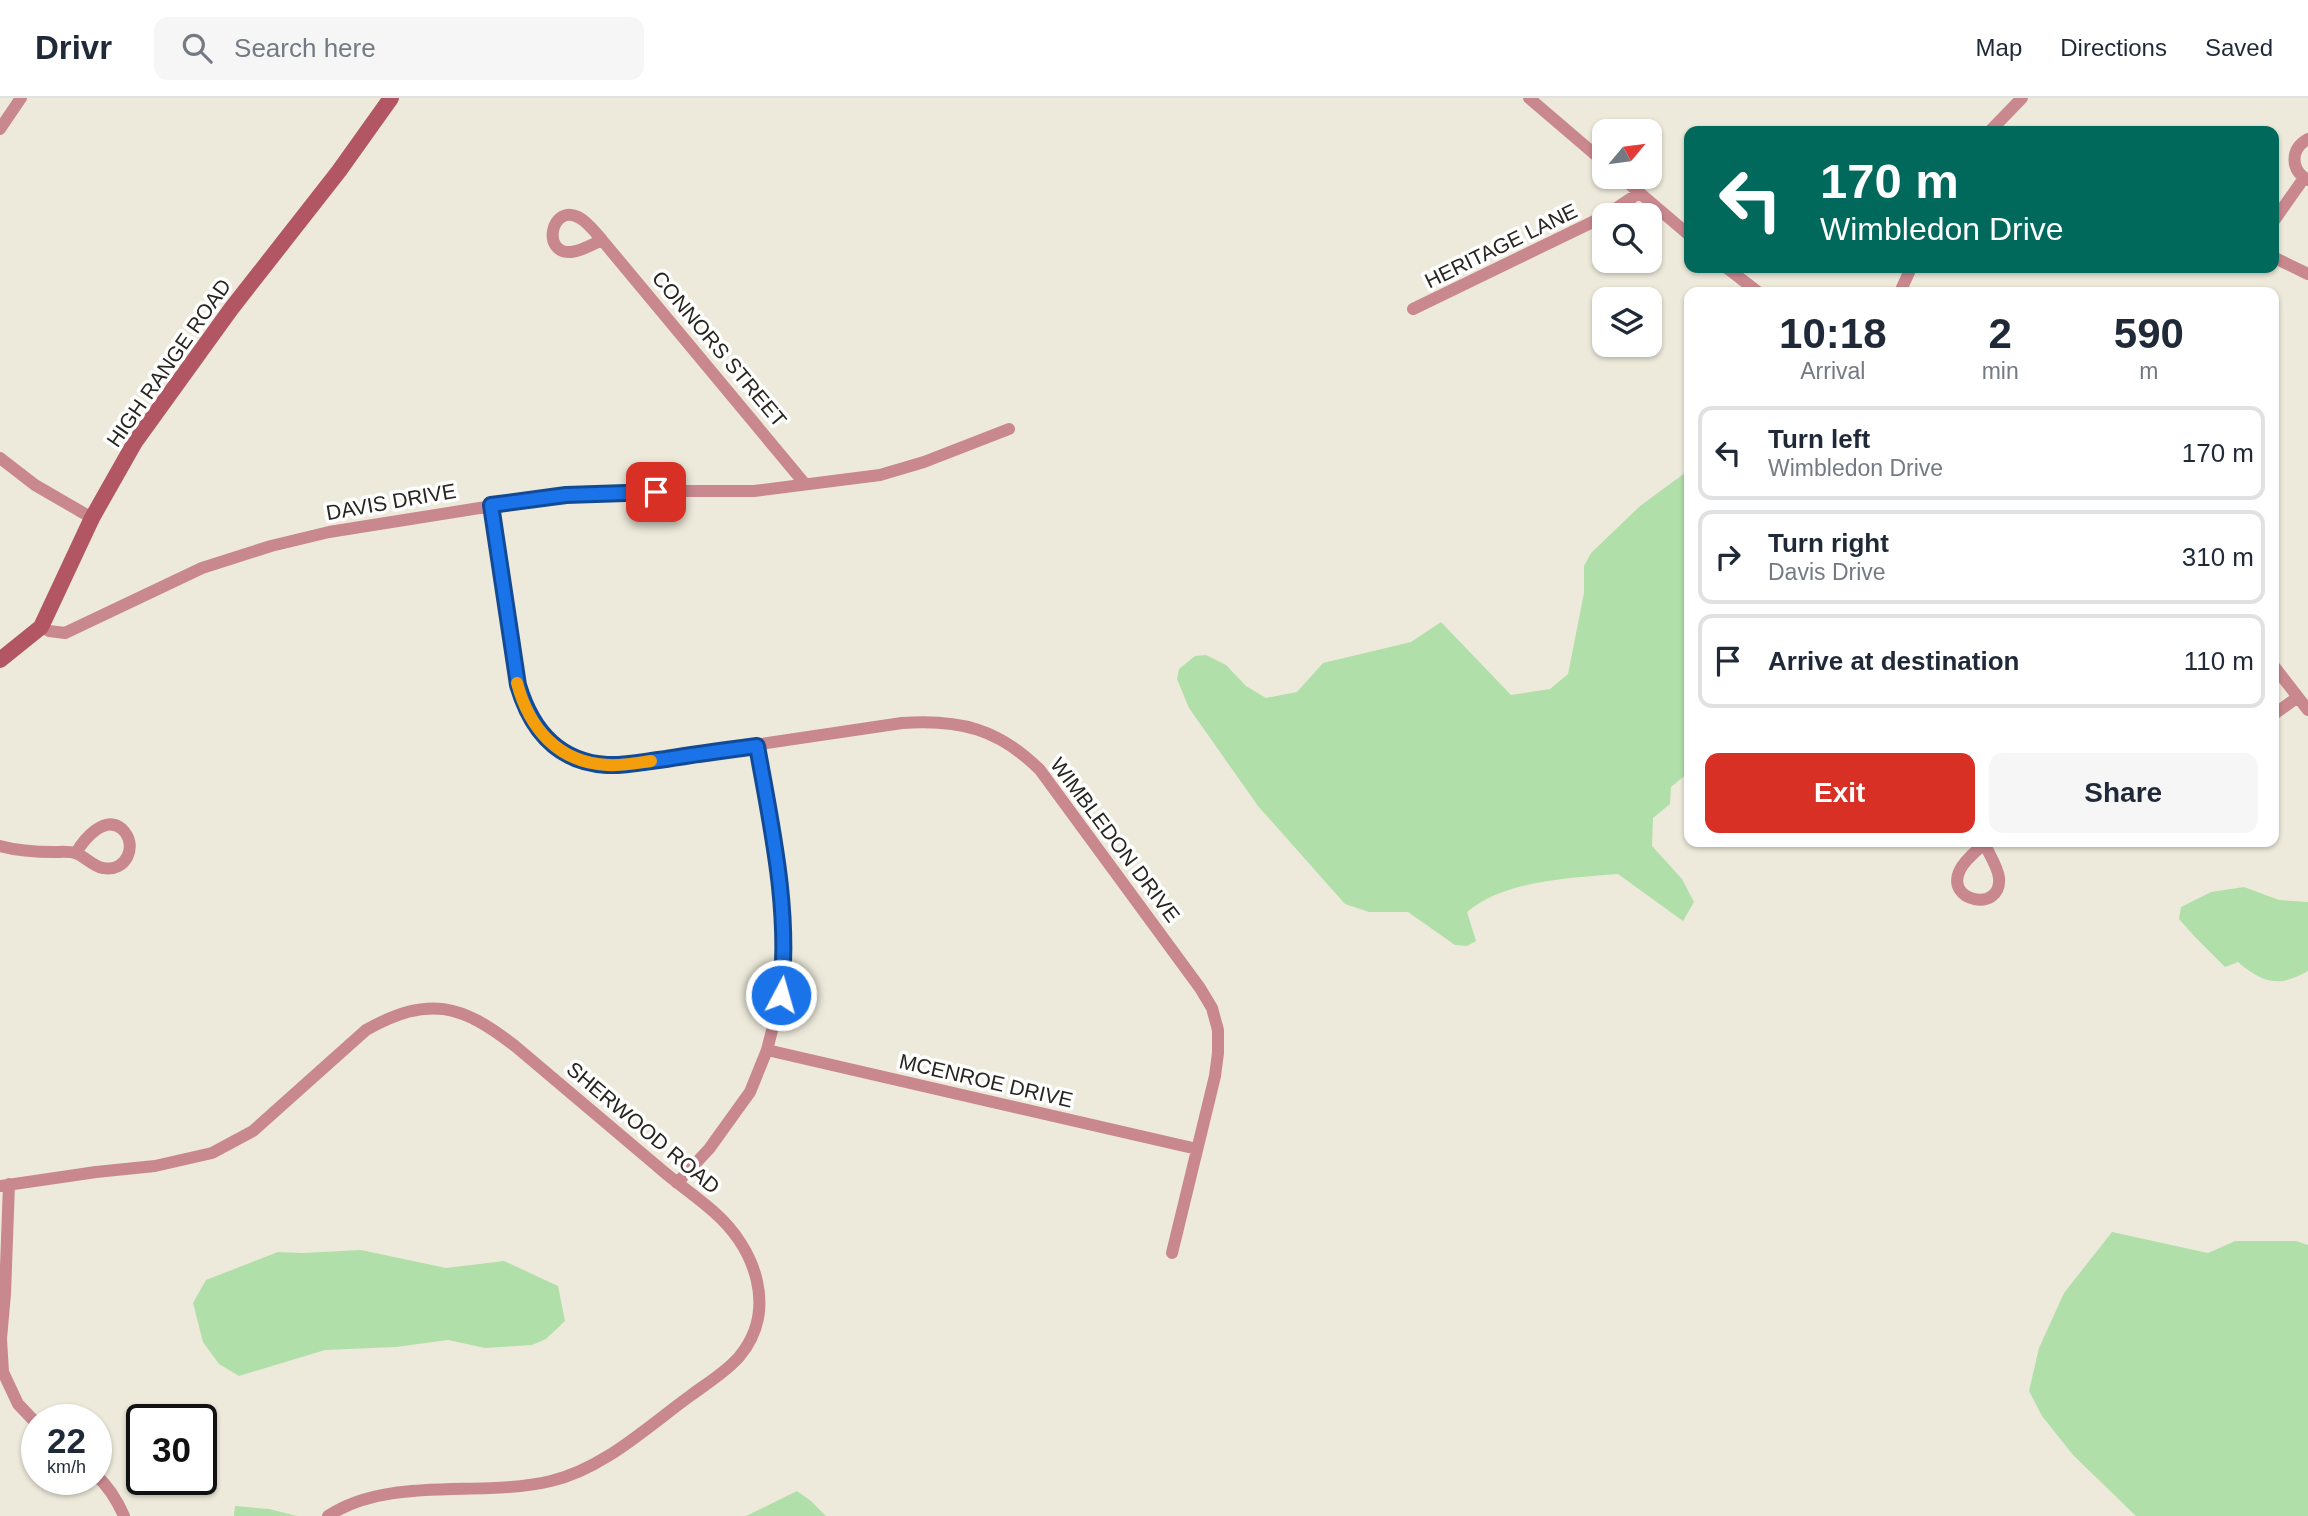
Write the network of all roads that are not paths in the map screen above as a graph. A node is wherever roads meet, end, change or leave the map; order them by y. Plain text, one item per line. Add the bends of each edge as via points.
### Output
1 (21, 98) edge
2 (391, 98) edge
3 (1529, 98) edge
4 (2022, 98) edge
5 (1995, 126) edge
6 (0, 128) edge
7 (2308, 139) edge
8 (1592, 152) edge
9 (2306, 179) edge
10 (1634, 189) edge
11 (1639, 193) junction
12 (1624, 203) edge
13 (2279, 214) edge
14 (1592, 222) edge
15 (1684, 231) edge
16 (602, 240) dead end
17 (2279, 260) edge
18 (1733, 273) edge
19 (2308, 274) edge
20 (1752, 287) edge
21 (1413, 309) dead end
22 (1009, 429) dead end
23 (0, 458) edge
24 (805, 484) junction
25 (491, 505) junction
26 (92, 518) junction
27 (41, 626) junction
28 (0, 660) edge
29 (2279, 673) edge
30 (2298, 697) junction
31 (2308, 710) edge
32 (2279, 711) edge
33 (757, 746) junction
34 (0, 846) edge
35 (76, 853) dead end
36 (767, 1050) junction
37 (1197, 1149) junction
38 (677, 1183) junction
39 (4, 1185) edge
40 (1172, 1253) dead end
41 (21, 1406) edge
42 (112, 1493) edge
43 (124, 1516) edge
44 (328, 1516) edge

1 - 6 street
2 - 26 street, HIGH RANGE ROAD via 148,422
3 - 8 street
4 - 5 street
7 - 9 street via 2297,147 2294,157 2295,167
9 - 13 street
10 - 11 street
11 - 12 street, HERITAGE LANE
11 - 15 street
14 - 21 street, HERITAGE LANE
16 - 24 street, CONNORS STREET
17 - 19 street
18 - 20 street
22 - 24 street, DAVIS DRIVE via 880,475
23 - 26 street
24 - 25 street, DAVIS DRIVE via 754,491 613,491
25 - 27 street, DAVIS DRIVE via 271,545 202,568 65,633
25 - 33 street, WIMBLEDON DRIVE via 518,685 525,709 554,746 586,762 609,765
26 - 27 street, HIGH RANGE ROAD
27 - 28 street, HIGH RANGE ROAD
29 - 30 street
30 - 31 street
30 - 32 street
33 - 36 street via 785,936 781,995
33 - 37 street, WIMBLEDON DRIVE via 926,721 983,730 1023,754 1040,770 1212,1008 1219,1030 1218,1053
34 - 35 street
36 - 37 street, MCENROE DRIVE
36 - 38 street via 737,1112
37 - 40 street, WIMBLEDON DRIVE
38 - 39 street, SHERWOOD ROAD via 488,1025 468,1014 433,1009 387,1018 366,1030 253,1131 212,1153 155,1166
38 - 44 street, SHERWOOD ROAD via 715,1212 745,1249 755,1270 759,1317 738,1358 616,1450 574,1473 528,1485 376,1497
39 - 41 street via 2,1371
42 - 43 street

